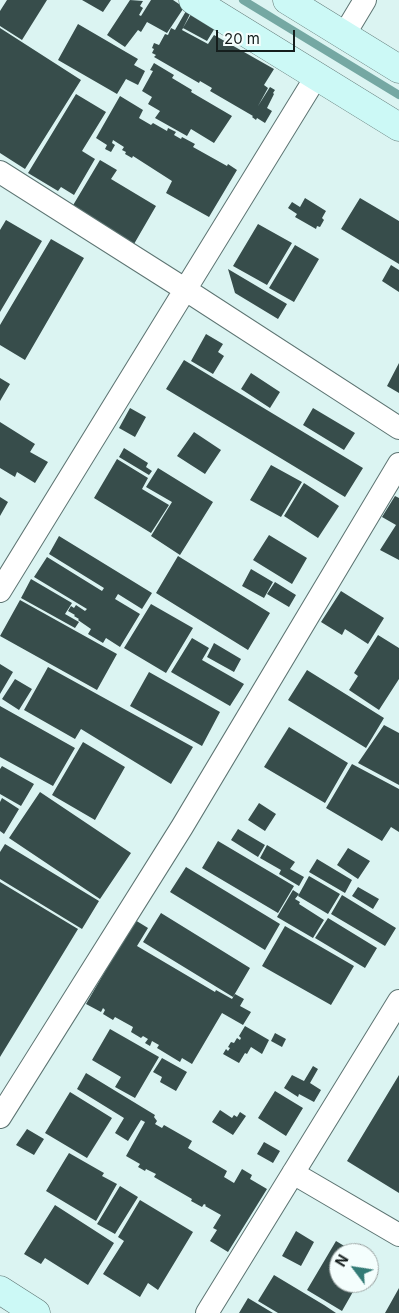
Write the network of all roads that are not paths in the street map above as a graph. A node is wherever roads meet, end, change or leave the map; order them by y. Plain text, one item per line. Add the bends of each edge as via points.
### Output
1 (193, 0) edge
2 (287, 0) edge
3 (365, 0) edge
4 (344, 34) junction
5 (399, 69) edge
6 (316, 77) junction
7 (399, 127) edge
8 (0, 172) edge
9 (186, 290) junction
10 (399, 428) edge
11 (399, 464) edge
12 (0, 591) edge
13 (399, 1000) edge
14 (0, 1117) edge
15 (293, 1173) junction
16 (399, 1235) edge
17 (0, 1290) edge
18 (36, 1313) edge
19 (207, 1313) edge

1 - 6 street
2 - 4 street
3 - 4 street
4 - 5 street
6 - 7 street
6 - 9 street
8 - 9 street
9 - 10 street
9 - 12 street
11 - 14 street via 182,827
13 - 15 street
15 - 16 street
15 - 19 street
17 - 18 street

